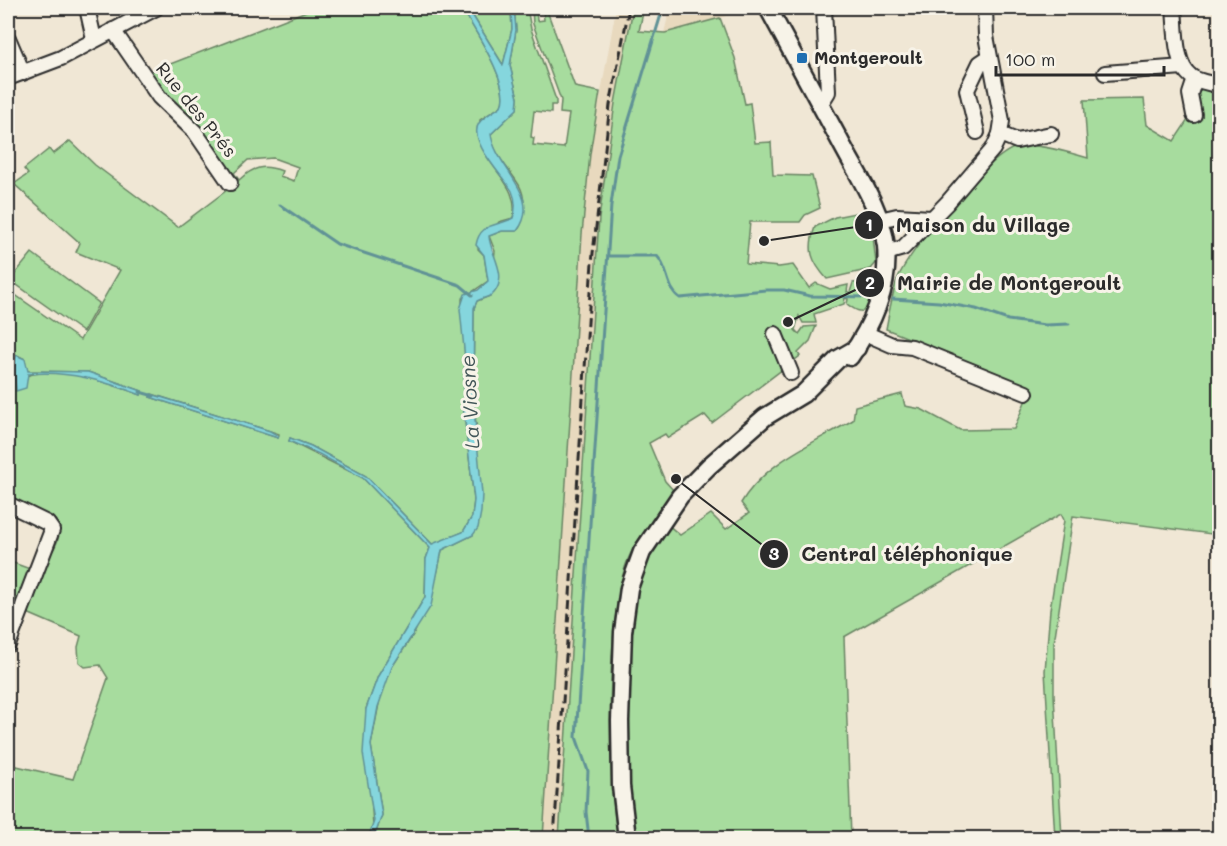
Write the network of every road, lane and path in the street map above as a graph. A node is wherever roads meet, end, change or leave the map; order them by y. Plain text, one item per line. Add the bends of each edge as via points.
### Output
1 (87, 8) edge
2 (156, 8) edge
3 (768, 8) edge
4 (824, 8) edge
5 (985, 8) edge
6 (1174, 8) edge
7 (112, 30) junction
8 (8, 38) edge
9 (94, 39) junction
10 (989, 57) junction
11 (1183, 67) junction
12 (23, 73) junction
13 (1105, 73) dead end
14 (8, 78) edge
15 (1195, 79) junction
16 (1220, 86) edge
17 (820, 105) junction
18 (1194, 115) dead end
19 (977, 132) dead end
20 (1051, 134) dead end
21 (1000, 135) junction
22 (230, 183) dead end
23 (931, 218) junction
24 (880, 220) junction
25 (886, 253) junction
26 (775, 334) dead end
27 (862, 341) junction
28 (791, 373) dead end
29 (1026, 393) dead end
30 (8, 504) edge
31 (8, 645) edge
32 (627, 838) edge

1 - 9 street
2 - 7 street
3 - 17 main road
4 - 17 street via 828,92
5 - 10 street
6 - 11 street
7 - 9 street
7 - 22 street, Rue des Prés via 159,97 195,132
8 - 12 street
9 - 12 street
10 - 19 street via 980,63 967,90
10 - 21 street via 1002,121
11 - 13 street
11 - 15 street
12 - 14 street
15 - 16 street
15 - 18 street via 1190,94
17 - 24 main road
20 - 21 street via 1017,141
21 - 23 street via 990,154
23 - 24 street via 897,216
23 - 25 street via 903,248
24 - 25 main road
25 - 27 main road via 881,295
26 - 28 street
27 - 29 street via 912,347
27 - 32 main road via 817,383 765,417 709,466 680,496 642,552 629,588 623,632 620,732
30 - 31 street via 47,523 52,530

